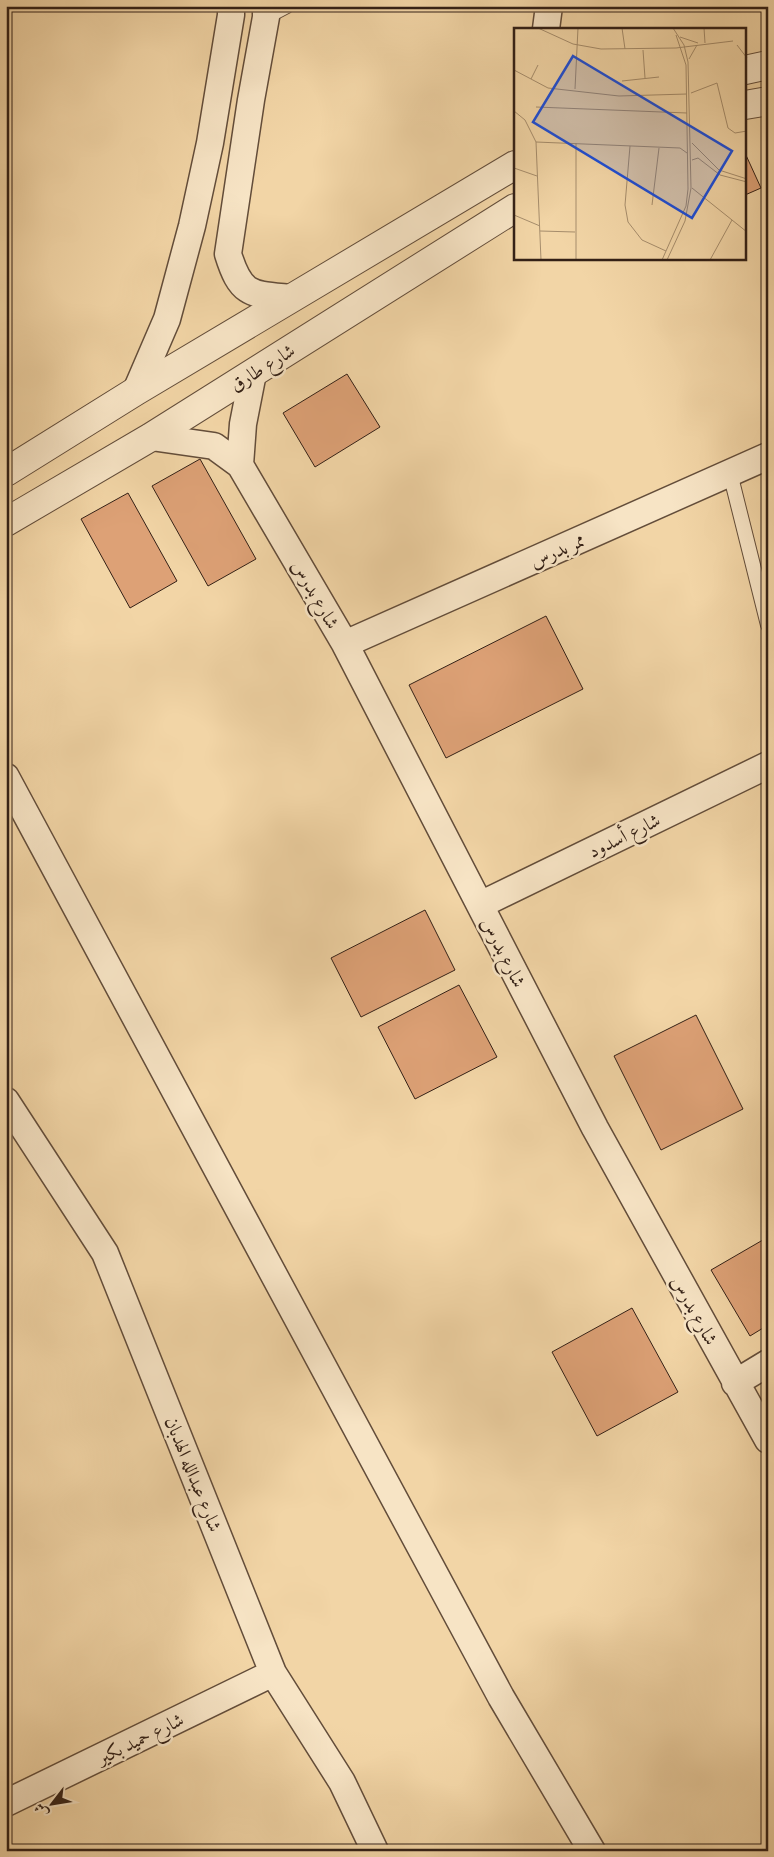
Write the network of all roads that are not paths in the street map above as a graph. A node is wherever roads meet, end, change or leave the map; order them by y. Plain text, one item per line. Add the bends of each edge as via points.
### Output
1 (231, 6) edge
2 (273, 10) edge
3 (768, 65) edge
4 (746, 70) edge
5 (768, 101) edge
6 (746, 105) edge
7 (514, 166) edge
8 (514, 209) edge
9 (291, 298) junction
10 (254, 372) junction
11 (136, 391) junction
12 (151, 437) junction
13 (768, 456) edge
14 (240, 465) junction
15 (6, 472) edge
16 (730, 474) junction
17 (6, 522) edge
18 (768, 625) edge
19 (345, 644) junction
20 (768, 765) edge
21 (6, 778) edge
22 (480, 905) junction
23 (6, 1101) edge
24 (768, 1363) edge
25 (735, 1383) junction
26 (768, 1440) edge
27 (274, 1673) junction
28 (6, 1803) edge
29 (375, 1851) edge
30 (592, 1851) edge

1 - 11 street via 210,143 192,226 167,320
2 - 9 street via 251,100 228,254 234,273 254,294
3 - 4 street
5 - 6 street
7 - 9 street
8 - 10 street, شارع طارق
9 - 11 street
10 - 12 street, شارع طارق
10 - 14 street via 243,424
11 - 15 street
12 - 14 street, شارع بدرس via 214,446
12 - 17 street, شارع طارق
13 - 16 street, ممر بدرس
14 - 19 street, شارع بدرس
16 - 18 lane
16 - 19 street, ممر بدرس
19 - 22 street, شارع بدرس
20 - 22 street, شارع أسدود
21 - 30 street via 501,1697
22 - 25 street, شارع بدرس via 595,1128
23 - 27 street, شارع عبدالله الهدبان via 105,1253
24 - 25 street
25 - 26 street, شارع بدرس
27 - 28 street, شارع حميد بكير
27 - 29 street, شارع عبدالله الهدبان via 342,1782

